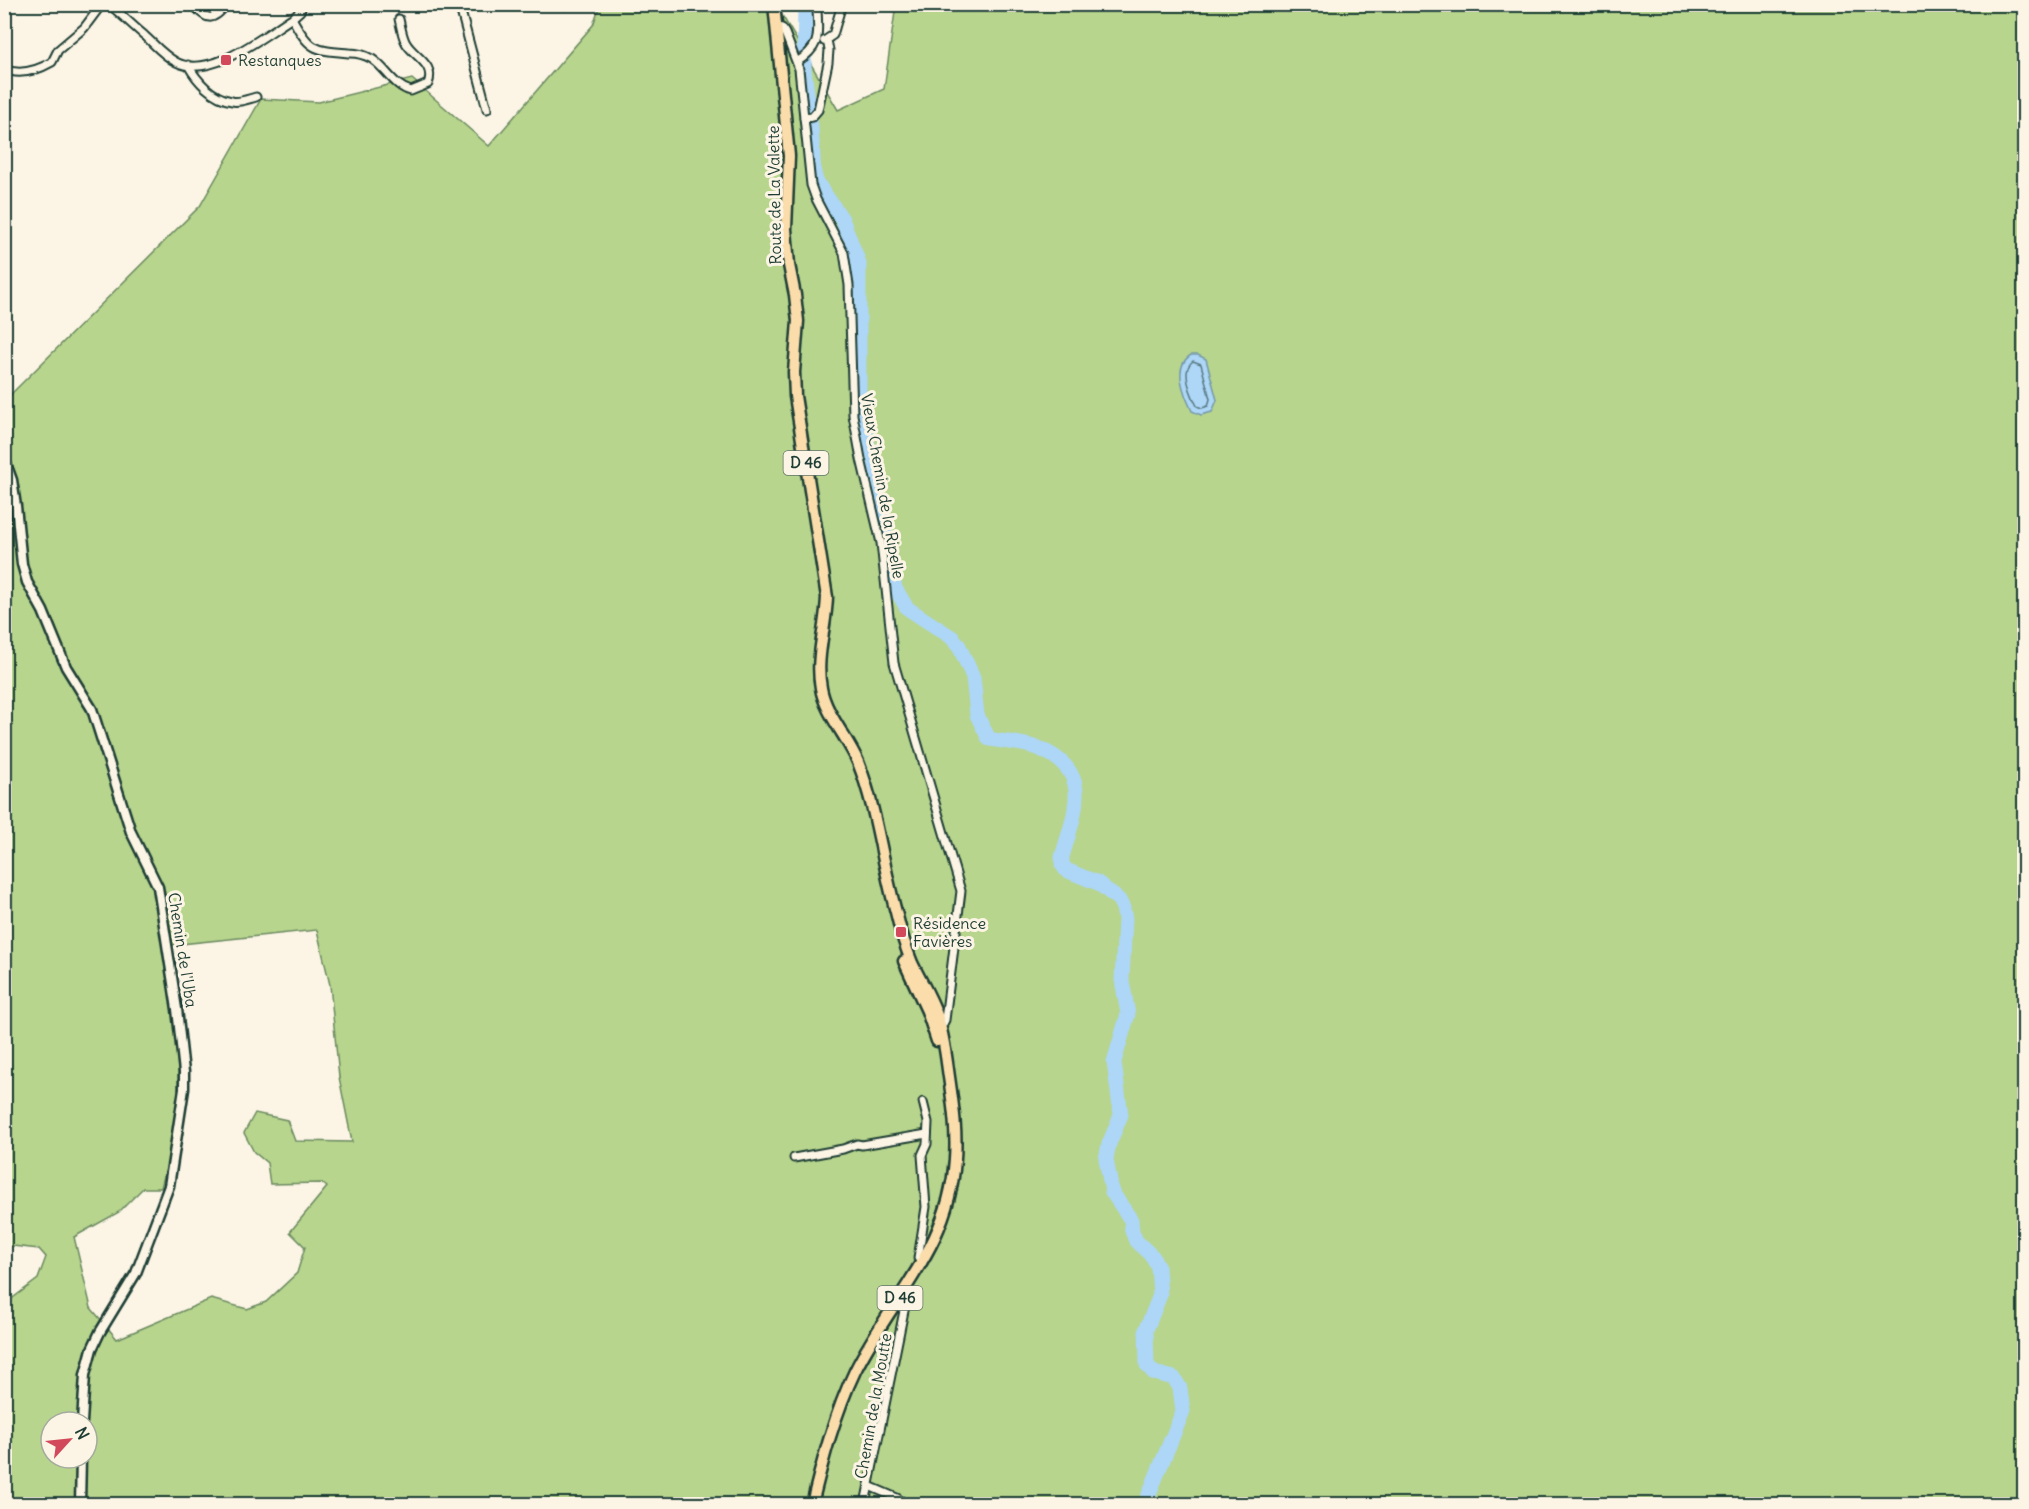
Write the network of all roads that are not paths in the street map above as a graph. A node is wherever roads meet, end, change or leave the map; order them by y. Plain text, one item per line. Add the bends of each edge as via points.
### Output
1 (102, 4) edge
2 (109, 4) edge
3 (192, 4) edge
4 (227, 4) edge
5 (303, 4) edge
6 (459, 4) edge
7 (774, 4) edge
8 (817, 4) edge
9 (842, 4) edge
10 (292, 18) junction
11 (399, 19) dead end
12 (776, 26) junction
13 (827, 40) junction
14 (817, 43) junction
15 (802, 58) junction
16 (188, 65) junction
17 (4, 69) edge
18 (256, 97) dead end
19 (487, 109) dead end
20 (808, 117) junction
21 (4, 458) edge
22 (937, 1028) junction
23 (923, 1102) dead end
24 (927, 1134) junction
25 (794, 1158) dead end
26 (922, 1263) junction
27 (903, 1293) junction
28 (83, 1410) edge
29 (81, 1470) edge
30 (869, 1486) junction
31 (80, 1504) edge
32 (812, 1504) edge
33 (865, 1504) edge
34 (906, 1504) edge

1 - 17 street via 84,28 58,50 50,64 26,72
2 - 16 street via 164,54
3 - 4 street via 210,18
5 - 10 street
6 - 19 street
7 - 12 main road, Route de La Valette / D 46
8 - 14 street
9 - 13 street via 833,35
10 - 11 street via 302,36 315,48 366,56 411,92 428,84 430,73 406,43
10 - 16 street via 226,60
12 - 15 street, Vieux Chemin de la Ripelle via 782,28
12 - 22 main road, Route de La Valette / D 46 via 789,156 786,229 798,321 795,396 827,597 819,652 821,691 858,762 874,812 895,908 910,958 933,1005
13 - 14 street
13 - 20 street, Vieux Chemin de la Ripelle via 828,63 818,110
14 - 15 street
15 - 20 street, Vieux Chemin de la Ripelle
16 - 18 street via 197,81 215,94 231,101
20 - 22 street, Vieux Chemin de la Ripelle via 811,185 846,262 853,415 881,543 894,663 961,891 945,1020
21 - 28 street, Chemin de l'Uba via 15,497 27,582 44,611 66,667 92,709 129,826 158,887 184,1072 169,1186 136,1273 92,1349 85,1375
22 - 26 main road, Route de La Valette / D 46 via 955,1113 956,1142 951,1191 941,1226
23 - 24 street
24 - 25 street
24 - 26 street via 922,1155 926,1207 918,1258
26 - 27 main road, Route de La Valette / D 46
27 - 30 street, Chemin de la Moutte via 907,1296
27 - 32 main road, Route de La Valette / D 46 via 855,1371 838,1411
29 - 31 street
30 - 33 street
30 - 34 street, Chemin de la Moutte

